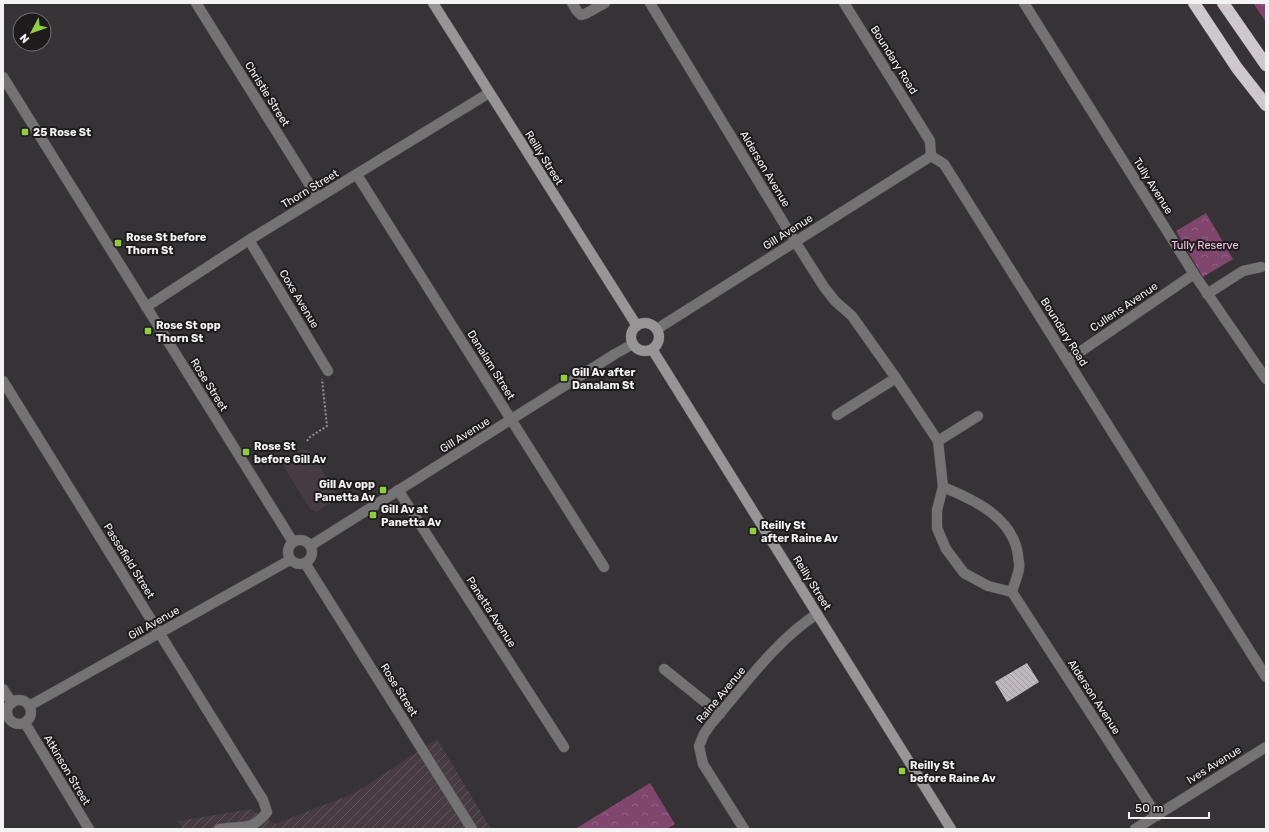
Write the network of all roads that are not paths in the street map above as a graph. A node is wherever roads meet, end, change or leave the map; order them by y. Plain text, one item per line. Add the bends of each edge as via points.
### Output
1 (196, 3) edge
2 (433, 3) edge
3 (572, 3) edge
4 (604, 3) edge
5 (650, 3) edge
6 (844, 3) edge
7 (1024, 3) edge
8 (1194, 3) edge
9 (1223, 3) edge
10 (1266, 65) edge
11 (3, 77) edge
12 (488, 93) junction
13 (1266, 105) edge
14 (931, 156) junction
15 (357, 175) junction
16 (318, 198) junction
17 (249, 240) junction
18 (795, 242) junction
19 (1260, 267) dead end
20 (1194, 274) junction
21 (1207, 294) junction
22 (146, 307) junction
23 (637, 326) junction
24 (657, 329) junction
25 (633, 344) junction
26 (652, 350) junction
27 (1068, 360) junction
28 (328, 371) dead end
29 (896, 378) junction
30 (1266, 379) edge
31 (3, 381) edge
32 (837, 415) dead end
33 (978, 416) dead end
34 (512, 420) junction
35 (938, 441) junction
36 (944, 487) junction
37 (398, 490) junction
38 (293, 542) junction
39 (310, 546) junction
40 (290, 560) junction
41 (305, 563) junction
42 (604, 567) dead end
43 (1012, 592) junction
44 (817, 614) junction
45 (159, 634) junction
46 (664, 669) dead end
47 (1266, 677) edge
48 (3, 689) edge
49 (12, 703) junction
50 (29, 706) junction
51 (720, 714) junction
52 (6, 720) edge
53 (25, 723) junction
54 (564, 747) dead end
55 (1266, 747) edge
56 (1157, 816) junction
57 (89, 829) edge
58 (220, 829) edge
59 (472, 829) edge
60 (744, 829) edge
61 (952, 829) edge
62 (1135, 829) edge

1 - 16 street, Christie Street
2 - 12 main road, Reilly Street
3 - 4 street via 577,11 585,14
5 - 18 street, Alderson Avenue
6 - 14 street, Boundary Road via 930,141
7 - 20 street, Tully Avenue
8 - 13 highway via 1237,68
9 - 10 highway
11 - 22 street, Rose Street
12 - 15 street, Thorn Street
12 - 23 main road, Reilly Street
14 - 18 street, Gill Avenue
14 - 27 street, Boundary Road via 944,164
15 - 16 street, Thorn Street
15 - 34 street, Danalam Street
16 - 17 street, Thorn Street
17 - 22 street, Thorn Street
17 - 28 street, Coxs Avenue
18 - 24 street, Gill Avenue
18 - 29 street, Alderson Avenue via 824,287 852,316
19 - 21 street via 1243,271
20 - 21 street, Tully Avenue
20 - 27 street, Cullens Avenue
21 - 30 street, Tully Avenue
22 - 38 street, Rose Street
23 - 24 main road via 650,324
23 - 25 main road via 631,336
24 - 26 main road via 660,338
25 - 26 main road via 640,350
25 - 34 street, Gill Avenue
26 - 44 main road, Reilly Street
27 - 47 street, Boundary Road
29 - 32 street
29 - 35 street, Alderson Avenue
31 - 45 street, Passefield Street
33 - 35 street
34 - 37 street, Gill Avenue
34 - 42 street, Danalam Street
35 - 36 street, Alderson Avenue
36 - 43 street via 979,503 997,516 1009,533 1016,546 1019,567
36 - 43 street, Alderson Avenue via 937,510 937,528 946,549 964,573 988,586
37 - 39 street, Gill Avenue
37 - 54 street, Panetta Avenue
38 - 39 street via 304,541
38 - 40 street via 288,548
39 - 41 street via 312,554
40 - 41 street via 297,564
40 - 45 street, Gill Avenue
41 - 59 street, Rose Street
43 - 56 street, Alderson Avenue
44 - 51 street, Raine Avenue via 783,641
44 - 61 main road, Reilly Street
45 - 50 street, Gill Avenue
45 - 58 street, Passefield Street via 263,800 267,812 261,820 249,826
46 - 51 street
48 - 49 street
49 - 50 street via 21,701
49 - 52 street via 8,707
50 - 53 street via 31,715
51 - 60 street, Raine Avenue via 704,734 699,746 703,764
52 - 53 street via 16,724
53 - 57 street, Atkinson Street
55 - 56 street, Ives Avenue
56 - 62 street, Ives Avenue

